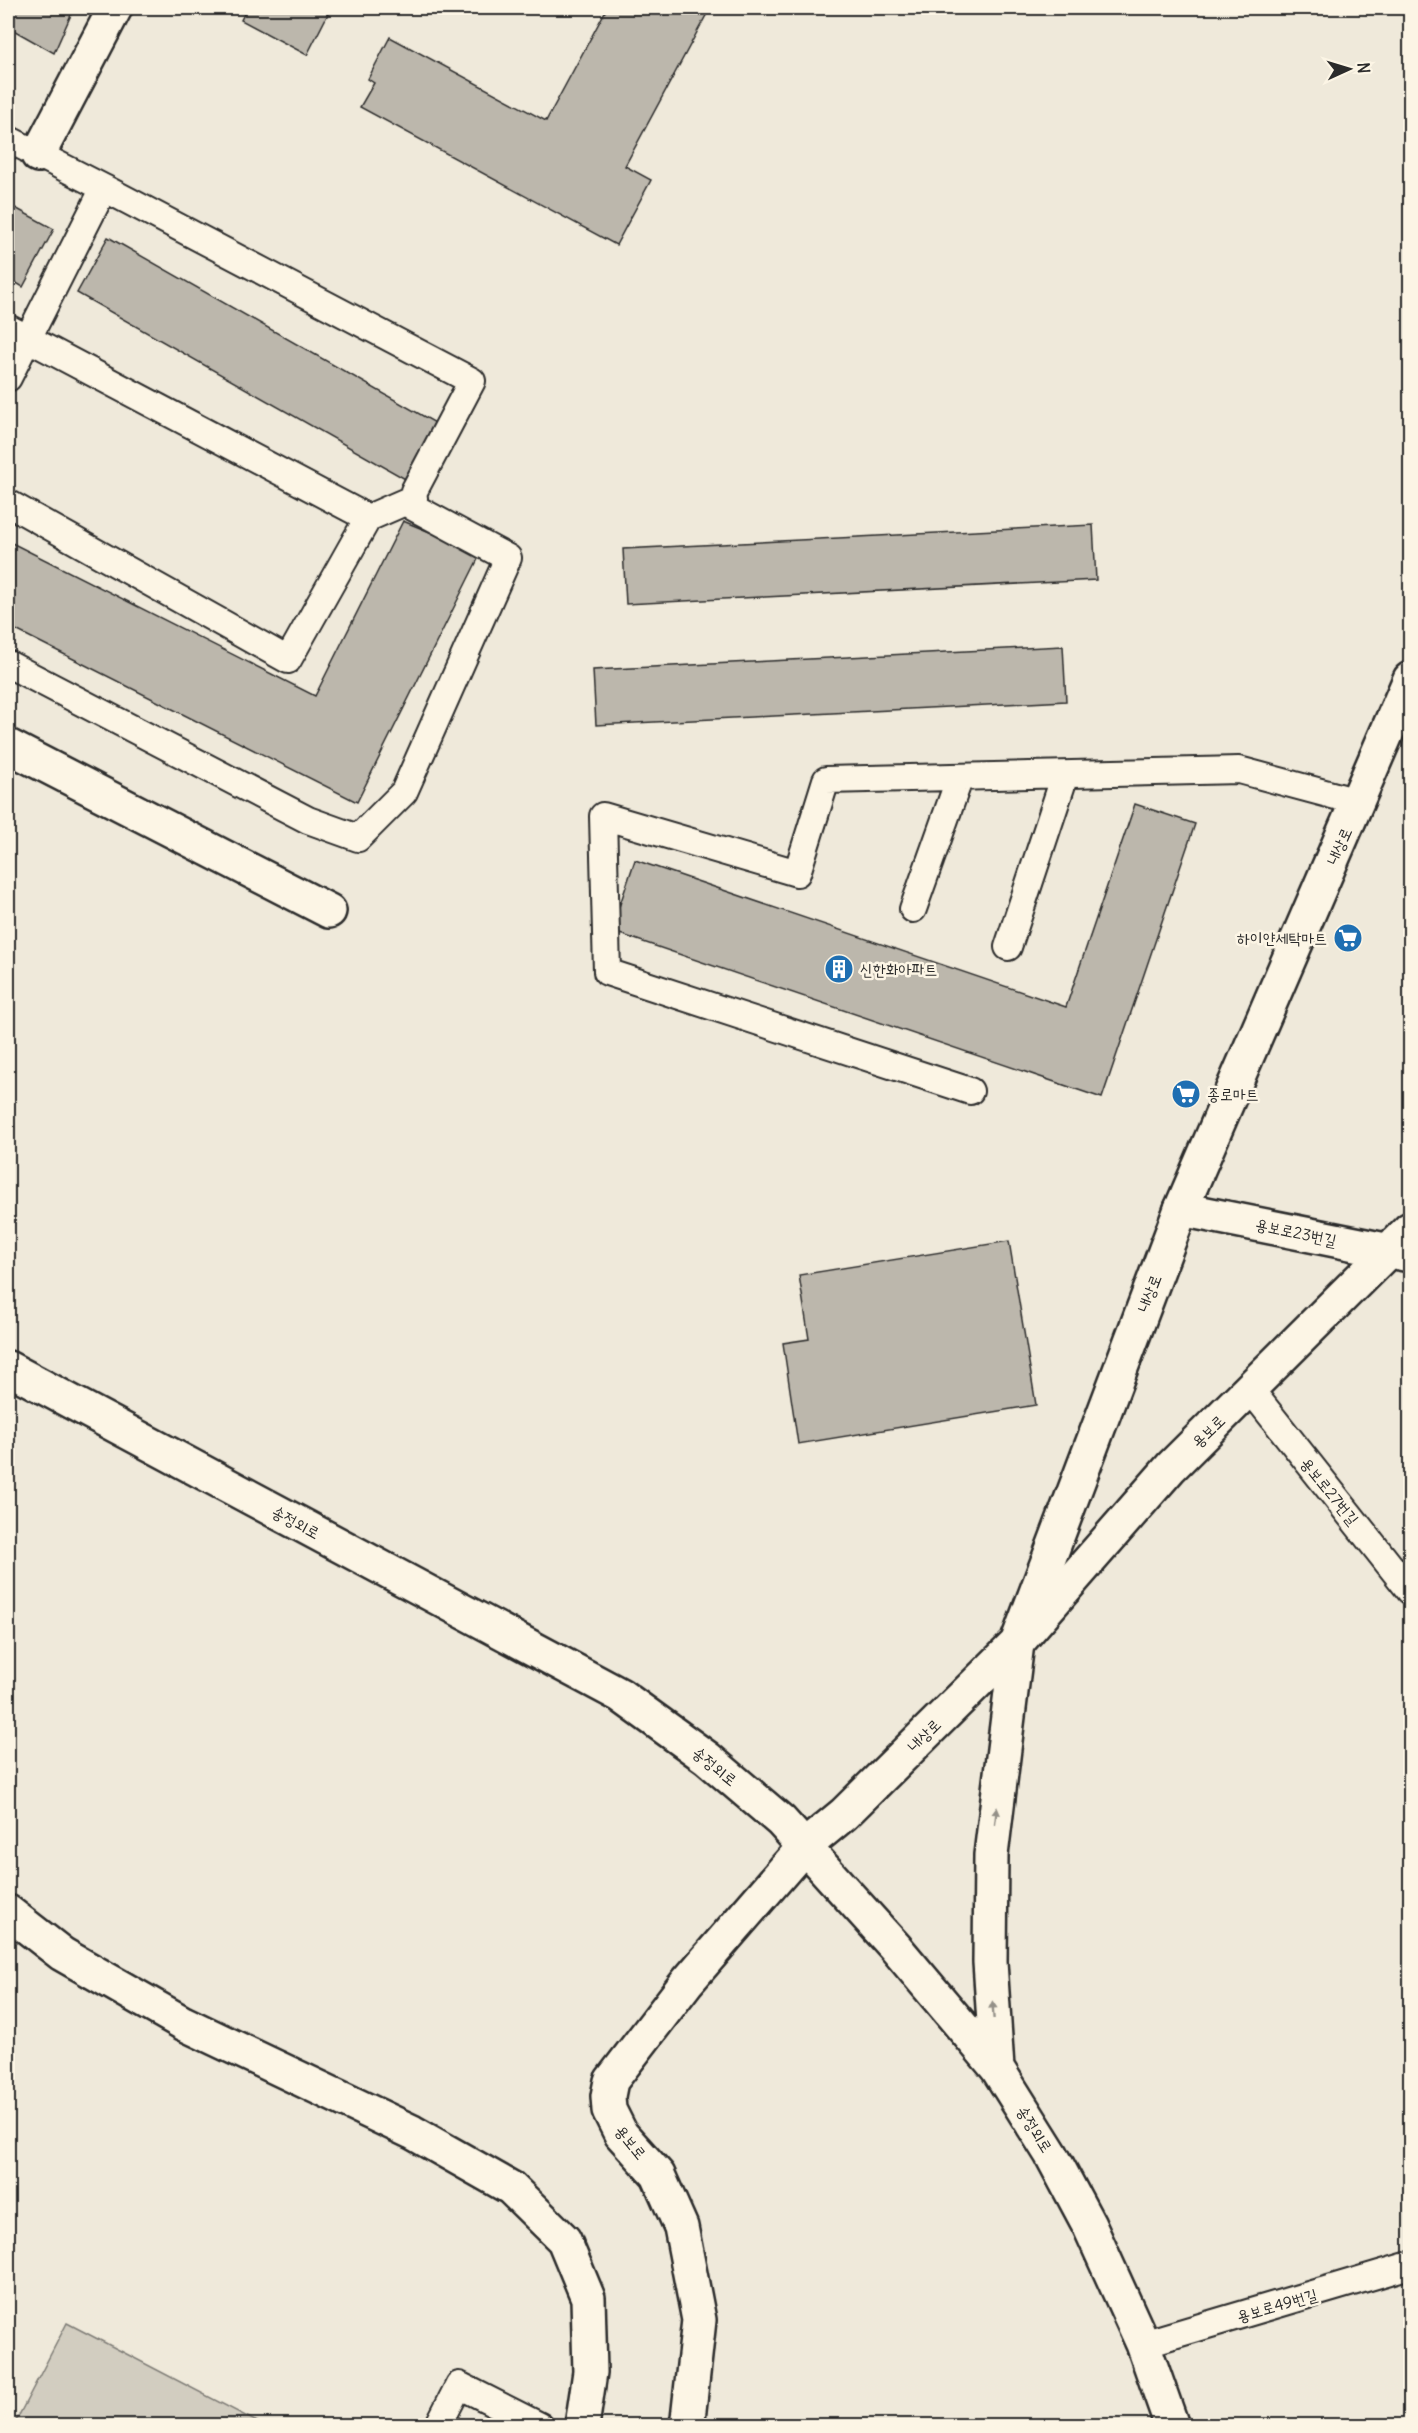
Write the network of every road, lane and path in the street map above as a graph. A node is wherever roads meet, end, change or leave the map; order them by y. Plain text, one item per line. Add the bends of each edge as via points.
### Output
1 (115, 8) edge
2 (8, 139) edge
3 (38, 154) junction
4 (104, 188) junction
5 (17, 333) edge
6 (8, 378) edge
7 (414, 498) junction
8 (8, 503) edge
9 (368, 518) junction
10 (8, 664) edge
11 (1410, 679) edge
12 (8, 746) edge
13 (1065, 775) junction
14 (960, 777) junction
15 (1358, 802) junction
16 (913, 909) dead end
17 (329, 911) dead end
18 (1008, 948) dead end
19 (970, 1091) dead end
20 (1181, 1209) junction
21 (1403, 1245) edge
22 (8, 1368) edge
23 (1250, 1389) junction
24 (1410, 1591) edge
25 (1017, 1643) junction
26 (804, 1847) junction
27 (8, 1912) edge
28 (997, 2068) junction
29 (1410, 2265) edge
30 (1143, 2344) junction
31 (438, 2426) edge
32 (540, 2426) edge
33 (582, 2426) edge
34 (686, 2426) edge
35 (1172, 2426) edge

1 - 3 street
2 - 3 lane
3 - 4 lane
4 - 5 lane
4 - 7 lane via 472,381 414,491
5 - 6 lane
5 - 9 lane
7 - 9 lane
7 - 10 lane via 413,507 508,558 404,792 358,838 308,820
8 - 9 lane via 288,660
11 - 15 street, 내상로
12 - 17 street
13 - 14 lane
13 - 15 lane via 1239,770
13 - 18 lane
14 - 16 lane
14 - 19 lane via 826,780 797,873 603,816 607,972
15 - 20 street, 내상로
20 - 21 street, 용보로23번길
20 - 25 street, 내상로
21 - 23 street, 용보로
22 - 26 street, 송정외로 via 620,1695 707,1758 781,1821
23 - 24 lane, 용보로27번길
23 - 25 street, 용보로 via 1171,1467
25 - 26 street, 내상로 via 844,1814
28 -> 25 street via 990,1962 991,1855
26 - 28 street, 송정외로
26 - 34 street, 용보로 via 687,1982 611,2081 609,2110 621,2134 658,2175 681,2227 699,2320
27 - 33 street via 62,1954 183,2023 412,2132 511,2188 564,2240 588,2298 590,2372
28 - 30 street, 송정외로 via 1057,2164
29 - 30 lane, 용보로49번길
30 - 35 street, 송정외로
31 - 32 lane via 459,2385

